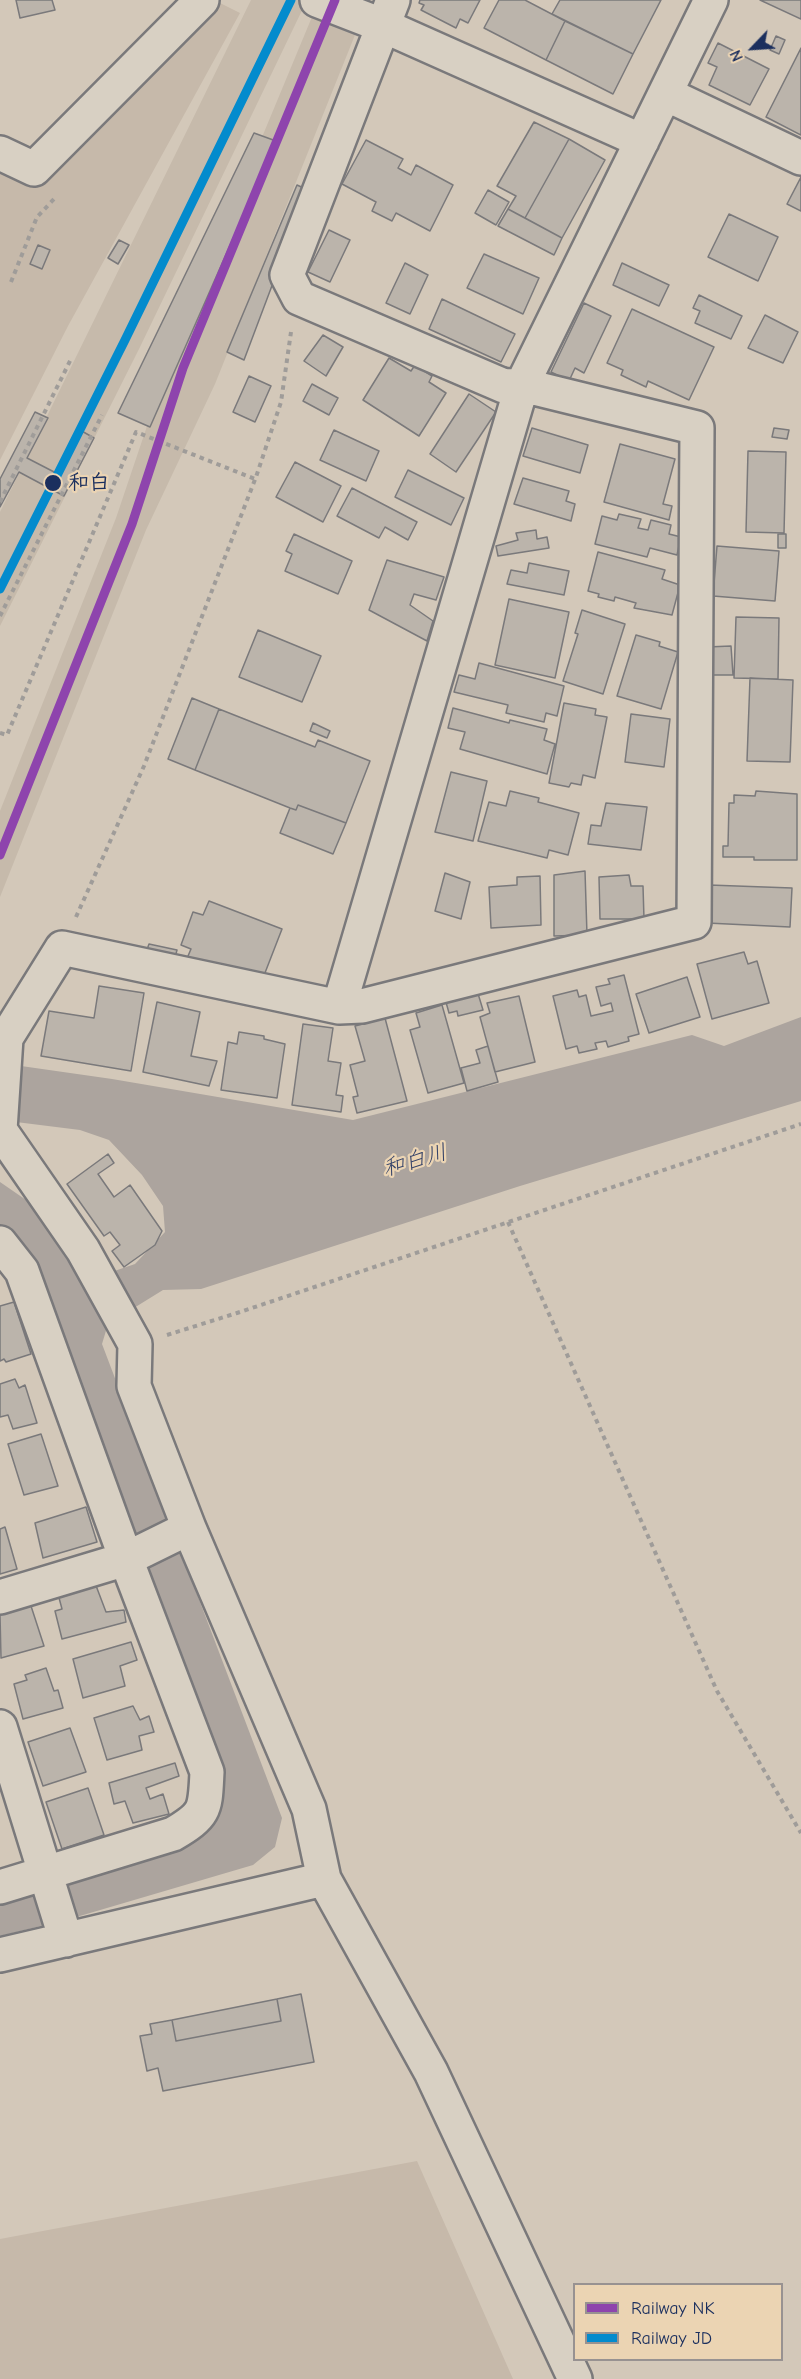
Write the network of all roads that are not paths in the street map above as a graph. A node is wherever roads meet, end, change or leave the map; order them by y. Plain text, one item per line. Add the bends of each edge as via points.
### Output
1 (202, 0) edge
2 (317, 0) edge
3 (711, 0) edge
4 (389, 13) edge
5 (666, 94) junction
6 (642, 141) junction
7 (0, 153) edge
8 (801, 158) edge
9 (522, 385) junction
10 (339, 1007) junction
11 (0, 1130) edge
12 (0, 1243) edge
13 (189, 1528) junction
14 (126, 1559) junction
15 (0, 1597) edge
16 (0, 1727) edge
17 (45, 1874) junction
18 (324, 1879) junction
19 (0, 1887) edge
20 (66, 1940) junction
21 (0, 1956) edge
22 (574, 2379) edge

1 - 7 street via 34,169
2 - 4 street
3 - 5 street
4 - 6 street
4 - 9 street via 287,275 299,298 504,386
5 - 6 street
5 - 8 street
6 - 9 street
9 - 10 street
9 - 10 street via 697,428 694,922 362,1006
10 - 11 street via 62,948 6,1038
11 - 13 street via 83,1250 135,1344 134,1386
12 - 14 street via 22,1271
13 - 14 street
13 - 18 street via 309,1809
14 - 15 street
14 - 17 street via 207,1772 205,1805 192,1823 173,1834
16 - 17 street
17 - 19 street
17 - 20 street
18 - 20 street
18 - 22 street via 431,2072
20 - 21 street

